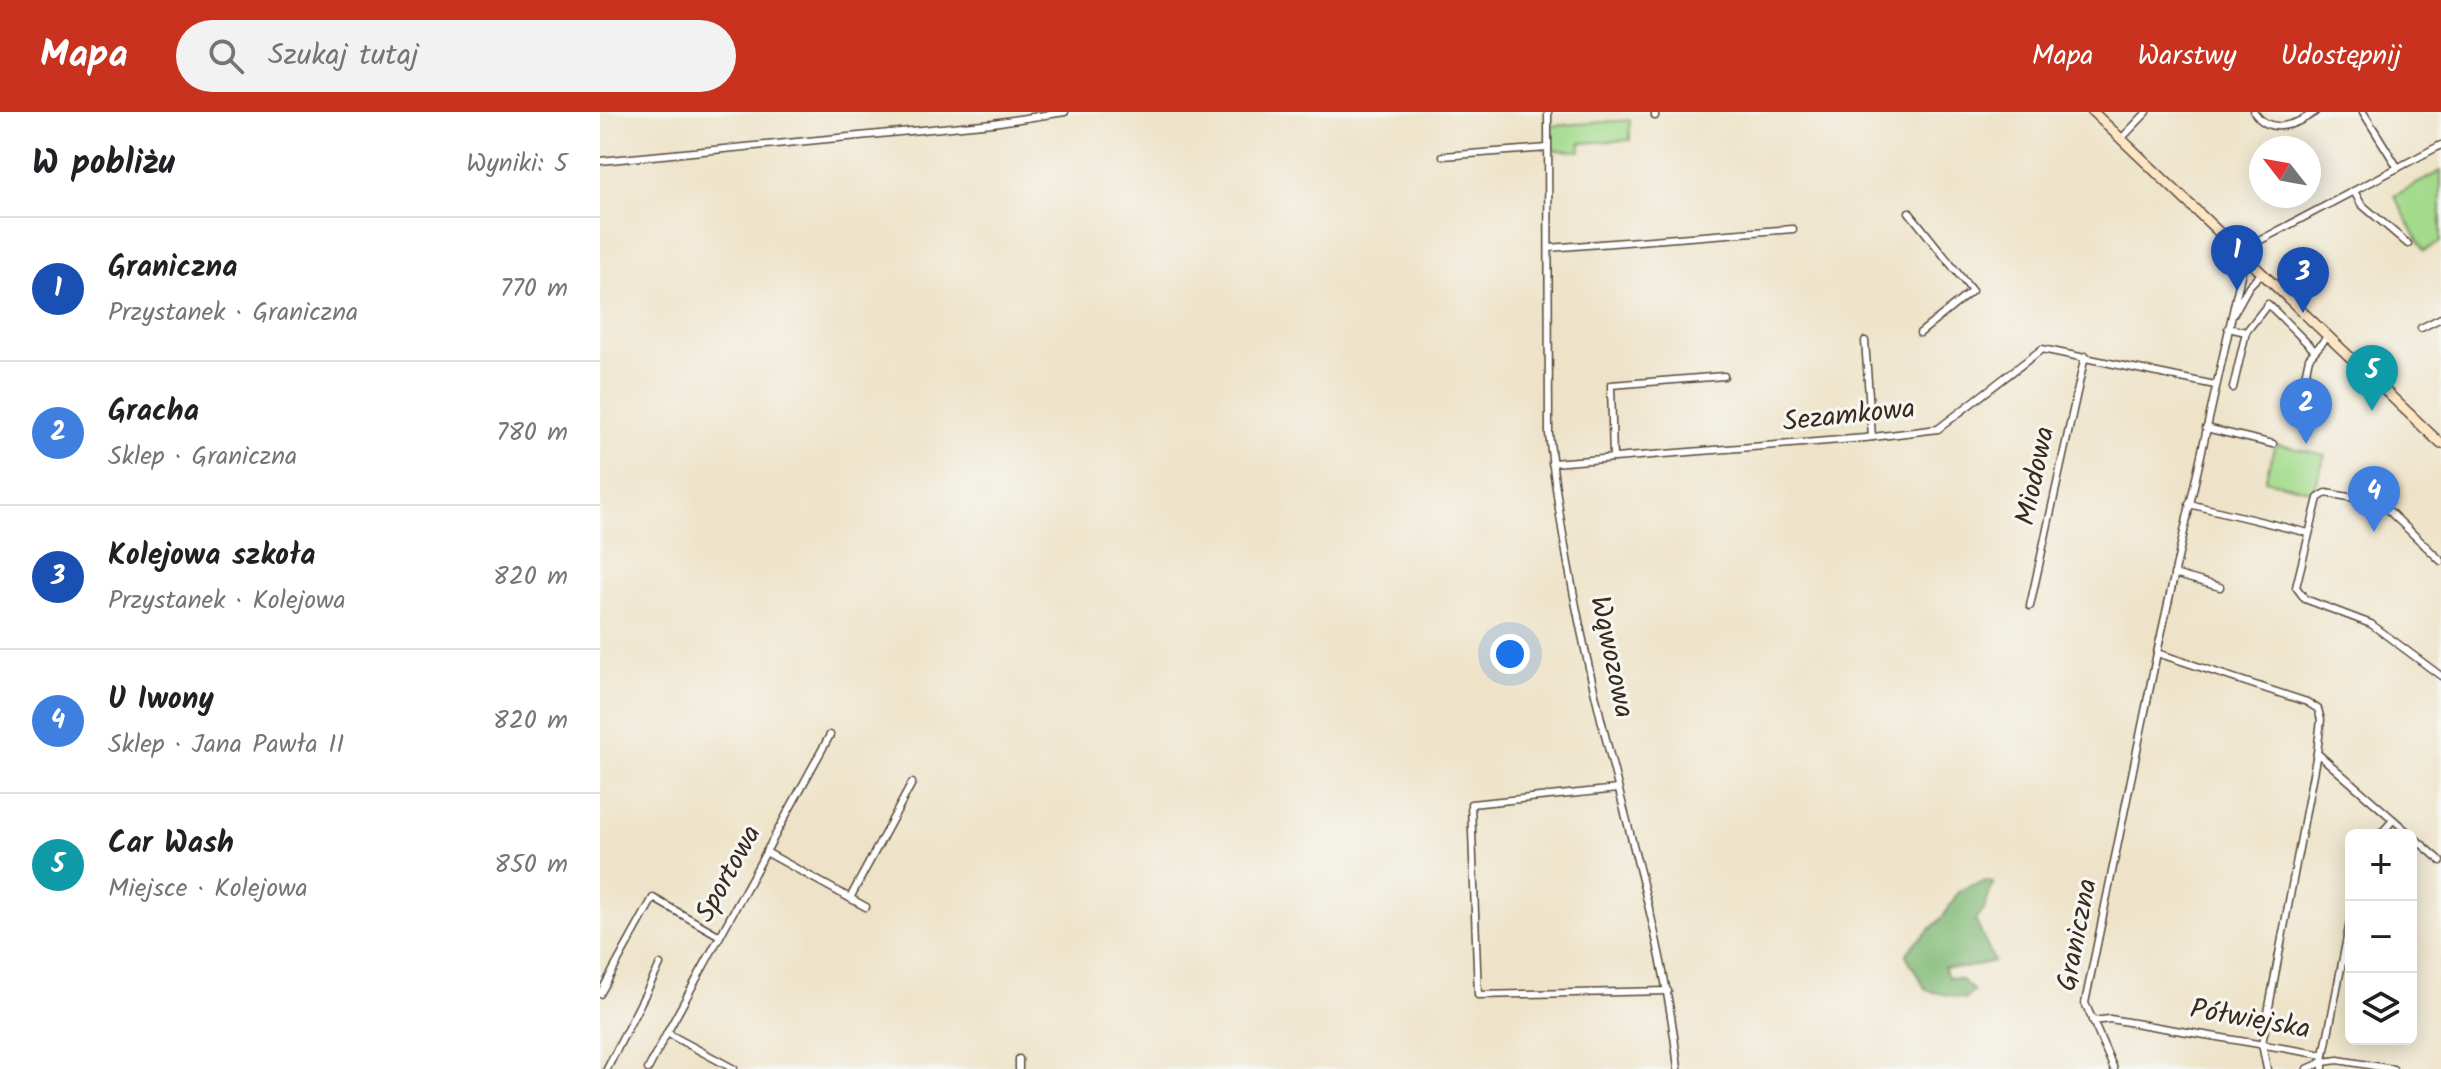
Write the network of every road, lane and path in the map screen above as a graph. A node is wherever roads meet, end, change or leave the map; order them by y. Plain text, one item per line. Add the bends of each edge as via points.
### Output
1 (1065, 112) edge
2 (1548, 112) edge
3 (2093, 112) edge
4 (2147, 112) edge
5 (2254, 112) edge
6 (2315, 112) edge
7 (2363, 112) edge
8 (2121, 139) junction
9 (2441, 145) edge
10 (1548, 148) junction
11 (1443, 156) dead end
12 (600, 161) edge
13 (2398, 168) junction
14 (2354, 191) junction
15 (1909, 212) dead end
16 (1793, 229) dead end
17 (2408, 244) dead end
18 (1549, 248) junction
19 (2245, 257) junction
20 (2262, 273) junction
21 (2441, 318) edge
22 (2229, 326) junction
23 (2421, 328) dead end
24 (2246, 332) junction
25 (1920, 333) dead end
26 (2328, 336) junction
27 (1865, 341) dead end
28 (2314, 350) junction
29 (2085, 356) junction
30 (1724, 376) dead end
31 (2215, 385) junction
32 (2233, 388) dead end
33 (2298, 408) dead end
34 (2206, 428) junction
35 (1872, 437) junction
36 (2273, 444) dead end
37 (2441, 444) edge
38 (1613, 458) junction
39 (1552, 463) junction
40 (2189, 504) junction
41 (2309, 533) junction
42 (2441, 561) edge
43 (2174, 574) junction
44 (2220, 587) dead end
45 (2030, 606) dead end
46 (2157, 653) junction
47 (2441, 676) edge
48 (830, 735) dead end
49 (2317, 753) junction
50 (912, 783) dead end
51 (1618, 789) junction
52 (2393, 820) junction
53 (2385, 829) edge
54 (2404, 829) edge
55 (2417, 840) edge
56 (766, 852) junction
57 (2441, 861) edge
58 (850, 898) junction
59 (866, 907) dead end
60 (720, 936) junction
61 (2345, 948) edge
62 (660, 965) dead end
63 (1668, 991) junction
64 (600, 994) edge
65 (2092, 1021) junction
66 (667, 1033) junction
67 (2262, 1044) junction
68 (1019, 1059) dead end
69 (2323, 1062) edge
70 (607, 1069) edge
71 (648, 1069) edge
72 (734, 1069) edge
73 (1019, 1069) edge
74 (1678, 1069) edge
75 (2114, 1069) edge
76 (2267, 1069) edge
77 (2307, 1069) edge
78 (2393, 1069) edge

1 - 12 street
2 - 10 street, Wąwozowa
3 - 8 street
4 - 8 street
5 - 6 street via 2267,124 2285,127
7 - 13 street
8 - 19 street
9 - 13 street
10 - 11 street
10 - 18 street, Wąwozowa
13 - 14 street
14 - 17 street via 2361,204
14 - 19 street via 2257,242
15 - 25 street via 1972,291
16 - 18 street
18 - 39 street, Wąwozowa
19 - 20 street
19 - 22 street, Graniczna
20 - 22 street, Graniczna via 2249,286
20 - 26 street
21 - 23 street
22 - 24 street
22 - 31 street, Graniczna
24 - 28 street via 2268,304
24 - 32 street
26 - 28 street
26 - 37 street
27 - 35 street
28 - 33 street
29 - 31 street, Sezamkowa
29 - 35 street, Sezamkowa via 2042,349 1938,429
29 - 45 street, Miodowa
30 - 38 street via 1611,385
31 - 34 street, Graniczna
34 - 36 street
34 - 40 street, Graniczna
35 - 38 street, Sezamkowa
38 - 39 street, Sezamkowa
39 - 51 street, Wąwozowa via 1592,684
40 - 41 street
40 - 43 street, Graniczna
41 - 42 street via 2323,493 2366,500 2387,509
41 - 47 street via 2296,587 2300,596 2362,619
43 - 44 street
43 - 46 street, Graniczna
46 - 49 street via 2307,702 2318,709 2321,720
46 - 65 street, Graniczna via 2085,1003
48 - 56 street, Sportowa
49 - 52 street
49 - 67 street
50 - 58 street
51 - 63 street, Wąwozowa
51 - 63 street via 1471,804 1478,995
52 - 53 street
52 - 54 street
55 - 57 street
56 - 58 street
56 - 60 street, Sportowa
58 - 59 street
60 - 64 street via 653,898
60 - 66 street, Sportowa
61 - 69 street
62 - 70 street
63 - 74 street, Wąwozowa
65 - 67 street, Półwiejska via 2110,1019
65 - 75 street, Graniczna
66 - 71 street, Sportowa
66 - 72 street
67 - 69 street, Półwiejska
67 - 76 street
68 - 73 street
69 - 77 street
69 - 78 street, Półwiejska

